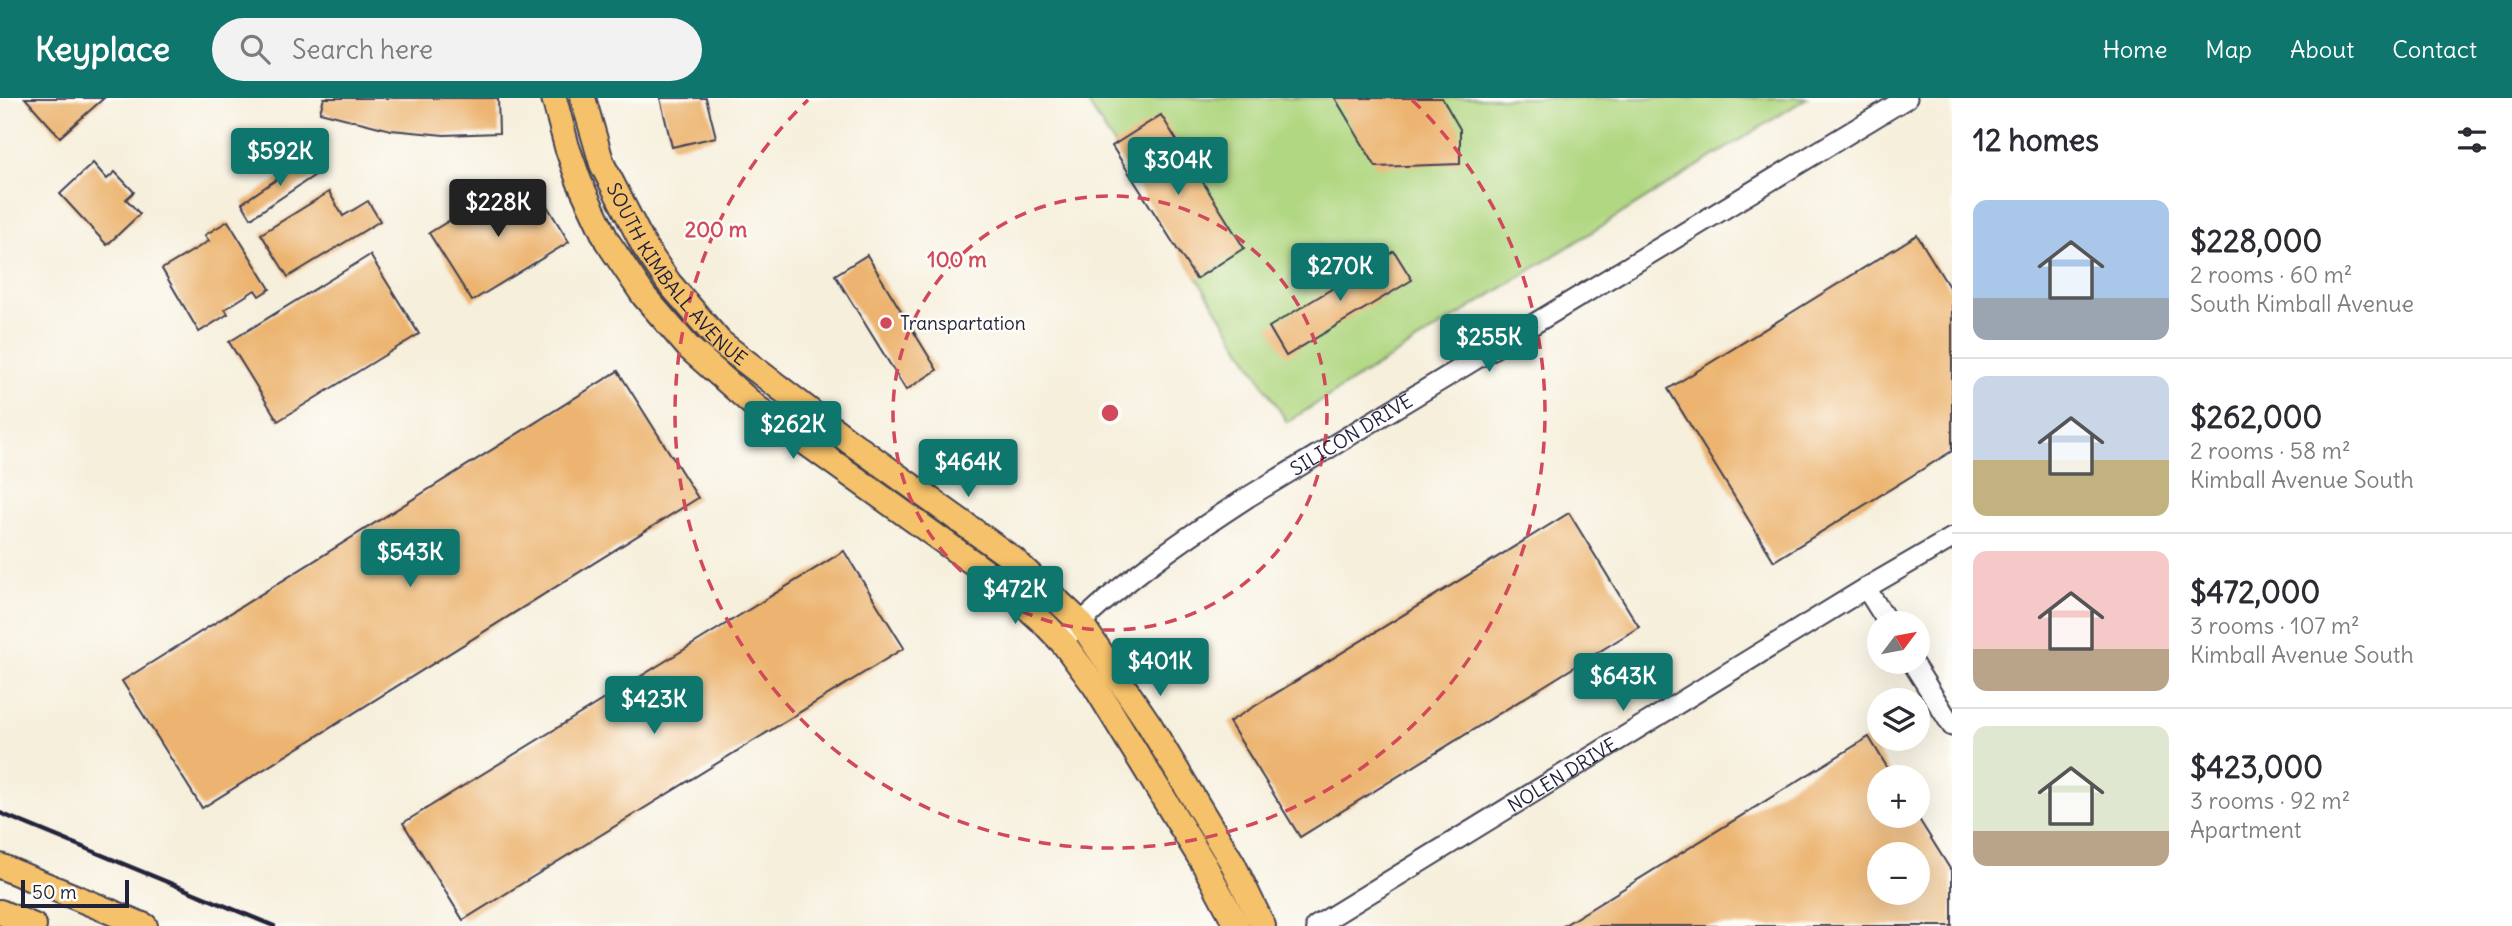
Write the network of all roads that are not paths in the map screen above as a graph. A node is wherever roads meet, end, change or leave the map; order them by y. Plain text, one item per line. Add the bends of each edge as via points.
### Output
1 (554, 98) edge
2 (583, 98) edge
3 (1907, 98) edge
4 (656, 262) junction
5 (632, 278) junction
6 (861, 450) junction
7 (848, 473) junction
8 (1952, 538) edge
9 (1866, 587) junction
10 (1881, 611) edge
11 (1080, 622) junction
12 (1062, 642) junction
13 (1920, 674) edge
14 (1952, 726) edge
15 (0, 866) edge
16 (0, 912) edge
17 (34, 926) edge
18 (145, 926) edge
19 (1237, 926) edge
20 (1263, 926) edge
21 (1316, 926) edge

1 - 5 main road, SOUTH KIMBALL AVENUE via 579,181 607,241
2 - 4 main road, SOUTH KIMBALL AVENUE via 603,164
3 - 11 street, SILICON DRIVE via 1248,497 1173,548
4 - 5 main road
4 - 6 main road, SOUTH KIMBALL AVENUE via 720,342
5 - 7 main road, SOUTH KIMBALL AVENUE via 689,348 764,413
6 - 7 main road
6 - 11 main road, SOUTH KIMBALL AVENUE via 1013,559
7 - 12 main road, SOUTH KIMBALL AVENUE via 997,580
8 - 9 street, NOLEN DRIVE
9 - 10 street
9 - 21 street, NOLEN DRIVE
11 - 12 street, SILICON DRIVE
11 - 20 main road, SOUTH KIMBALL AVENUE via 1149,724 1233,864
12 - 19 main road, SOUTH KIMBALL AVENUE via 1095,686
13 - 14 street
15 - 18 main road
16 - 17 main road

